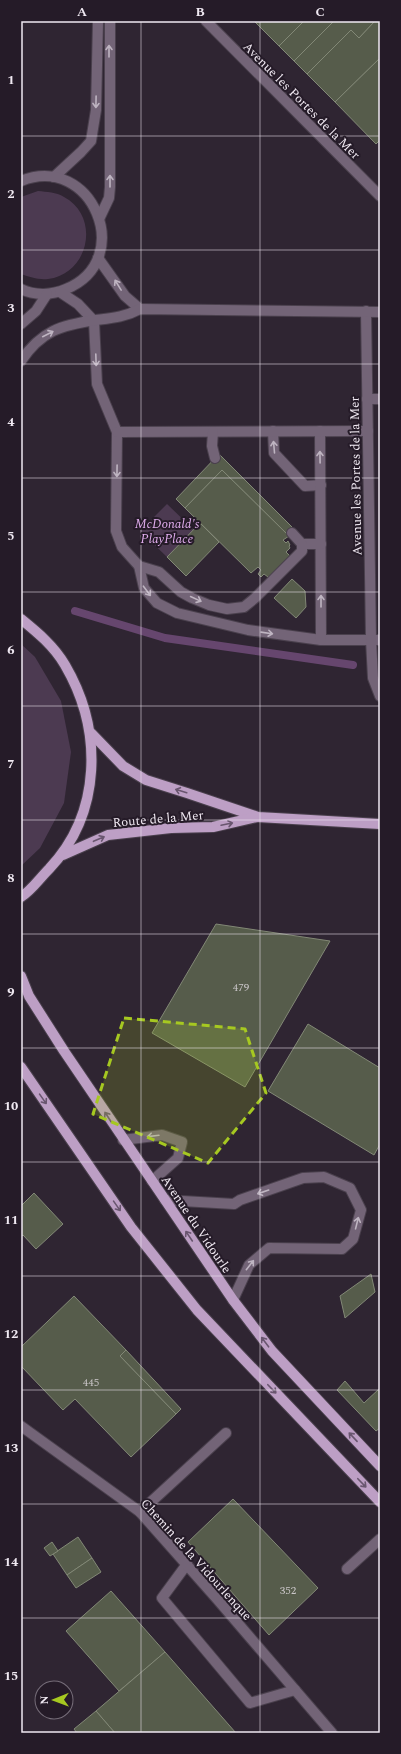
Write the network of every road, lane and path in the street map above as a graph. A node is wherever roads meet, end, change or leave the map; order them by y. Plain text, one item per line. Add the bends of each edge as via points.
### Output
1 (98, 21) edge
2 (206, 21) edge
3 (112, 23) edge
4 (21, 173) edge
5 (34, 177) junction
6 (54, 177) junction
7 (21, 181) edge
8 (380, 196) edge
9 (100, 218) junction
10 (98, 258) junction
11 (21, 289) edge
12 (60, 292) junction
13 (47, 294) junction
14 (140, 309) junction
15 (366, 311) junction
16 (380, 312) edge
17 (94, 321) junction
18 (21, 324) edge
19 (21, 361) edge
20 (367, 399) junction
21 (380, 399) edge
22 (273, 431) junction
23 (320, 431) junction
24 (368, 431) junction
25 (117, 432) junction
26 (213, 432) junction
27 (215, 458) dead end
28 (321, 484) junction
29 (292, 533) dead end
30 (302, 544) junction
31 (321, 544) junction
32 (139, 566) junction
33 (21, 619) edge
34 (321, 640) junction
35 (375, 640) edge
36 (380, 696) edge
37 (91, 733) junction
38 (258, 817) junction
39 (380, 824) edge
40 (63, 854) junction
41 (22, 900) edge
42 (21, 976) edge
43 (21, 1067) edge
44 (123, 1140) junction
45 (152, 1181) junction
46 (165, 1200) junction
47 (233, 1300) junction
48 (21, 1426) edge
49 (226, 1433) dead end
50 (380, 1466) edge
51 (380, 1502) edge
52 (140, 1512) junction
53 (380, 1539) edge
54 (187, 1564) junction
55 (347, 1569) dead end
56 (295, 1690) junction
57 (332, 1733) edge

1 -> 6 street via 96,110 91,141
2 - 8 street, Avenue les Portes de la Mer
9 -> 3 street via 110,198
4 - 5 street
5 - 6 street
5 - 7 street
6 - 9 street via 67,181 82,191
9 - 10 street via 102,231
10 - 12 street via 83,279
14 -> 10 street via 125,296
11 - 13 street
12 - 13 street
12 - 17 street via 78,304
13 - 18 street via 36,311
14 - 15 street
14 - 17 street via 128,316
15 - 16 street
15 - 20 street, Avenue les Portes de la Mer
19 -> 17 street via 44,335 68,325
17 -> 25 street via 97,384
20 - 21 street
20 - 24 street, Avenue les Portes de la Mer
22 - 23 street
22 - 26 street
28 -> 22 street via 305,486 274,453
23 - 24 street
28 -> 23 street
24 - 35 street, Avenue les Portes de la Mer
25 - 26 street
25 -> 32 street via 116,531 122,547
26 - 27 street via 212,446
28 - 31 street
29 - 30 street
30 - 31 street
32 -> 30 street via 160,572 181,592 209,606 227,609 244,607 302,551
34 -> 31 street
32 -> 34 street via 144,588 157,604 177,613 248,630
33 - 37 main road via 40,634 64,664 81,697
34 - 35 street
35 - 36 street, Avenue les Portes de la Mer via 373,678
38 -> 37 main road, Route de la Mer via 146,780 122,766
37 - 40 main road via 92,765 88,796 78,827
38 - 39 main road, Route de la Mer
40 -> 38 main road, Route de la Mer via 108,835 171,828 213,827
40 - 41 main road
44 -> 42 main road, Avenue du Vidourle via 29,996
43 -> 51 main road via 132,1227 197,1310
44 - 45 main road, Avenue du Vidourle
45 -> 44 street via 178,1158 182,1142 162,1135
45 - 46 main road, Avenue du Vidourle
47 -> 46 main road, Avenue du Vidourle
47 -> 46 street via 249,1265 268,1248 342,1249 354,1239 361,1210 350,1188 324,1177 303,1178 234,1204
50 -> 47 main road, Avenue du Vidourle via 272,1351
48 - 52 street, Chemin de la Vidourlenque
49 - 52 street
52 - 54 street, Chemin de la Vidourlenque
53 - 55 street
54 - 56 street, Chemin de la Vidourlenque
54 - 56 street via 162,1598 250,1703
56 - 57 street, Chemin de la Vidourlenque

